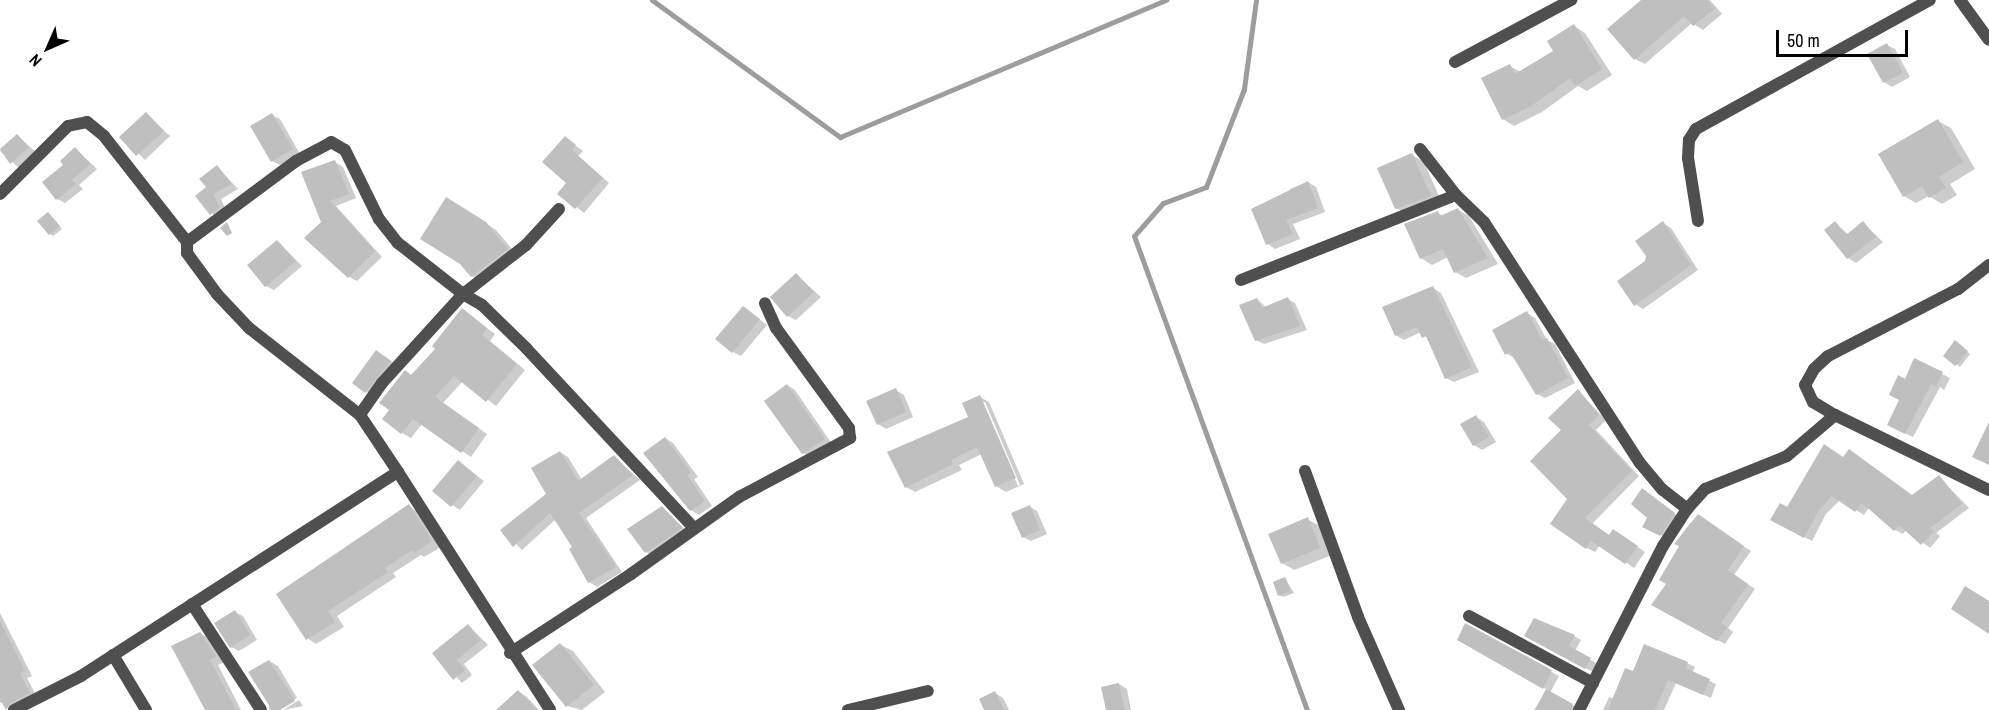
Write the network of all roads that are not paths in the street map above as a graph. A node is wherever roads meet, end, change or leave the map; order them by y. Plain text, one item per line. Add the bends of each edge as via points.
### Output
1 (1571, 0) edge
2 (1930, 0) edge
3 (1960, 0) edge
4 (1989, 40) edge
5 (1455, 62) dead end
6 (1420, 148) dead end
7 (0, 194) edge
8 (1456, 195) junction
9 (560, 209) dead end
10 (1698, 221) dead end
11 (187, 242) junction
12 (1989, 265) edge
13 (1241, 280) dead end
14 (463, 294) junction
15 (765, 303) dead end
16 (360, 415) junction
17 (1835, 415) junction
18 (1305, 471) dead end
19 (398, 472) junction
20 (1988, 488) edge
21 (1688, 509) junction
22 (694, 528) junction
23 (192, 604) junction
24 (1469, 616) dead end
25 (510, 653) junction
26 (113, 655) junction
27 (1593, 683) junction
28 (927, 691) dead end
29 (14, 710) edge
30 (146, 710) edge
31 (261, 710) edge
32 (550, 710) edge
33 (848, 710) edge
34 (1399, 710) edge
35 (1579, 710) edge

1 - 5 street
2 - 10 street via 1696,129 1689,140 1688,158
3 - 4 street
6 - 8 street
7 - 11 street via 68,126 87,122 104,136
8 - 13 street
8 - 21 street via 1484,222 1640,463 1663,490
9 - 14 street via 526,245
11 - 14 street via 296,161 336,143 352,161 379,219 398,243
11 - 16 street via 187,253 217,294 249,328
12 - 17 street via 1958,289 1828,356 1814,369 1805,385 1807,394
14 - 16 street via 382,383
14 - 22 street via 482,305 526,348
15 - 22 street via 776,328 852,434 739,497
16 - 19 street
17 - 20 street
17 - 21 street via 1787,456 1705,489
18 - 34 street via 1358,617
19 - 23 street
19 - 25 street
21 - 27 street via 1663,546
22 - 25 street
23 - 26 street
23 - 31 street
24 - 27 street
25 - 32 street
26 - 29 street
26 - 30 street
27 - 35 street
28 - 33 street

